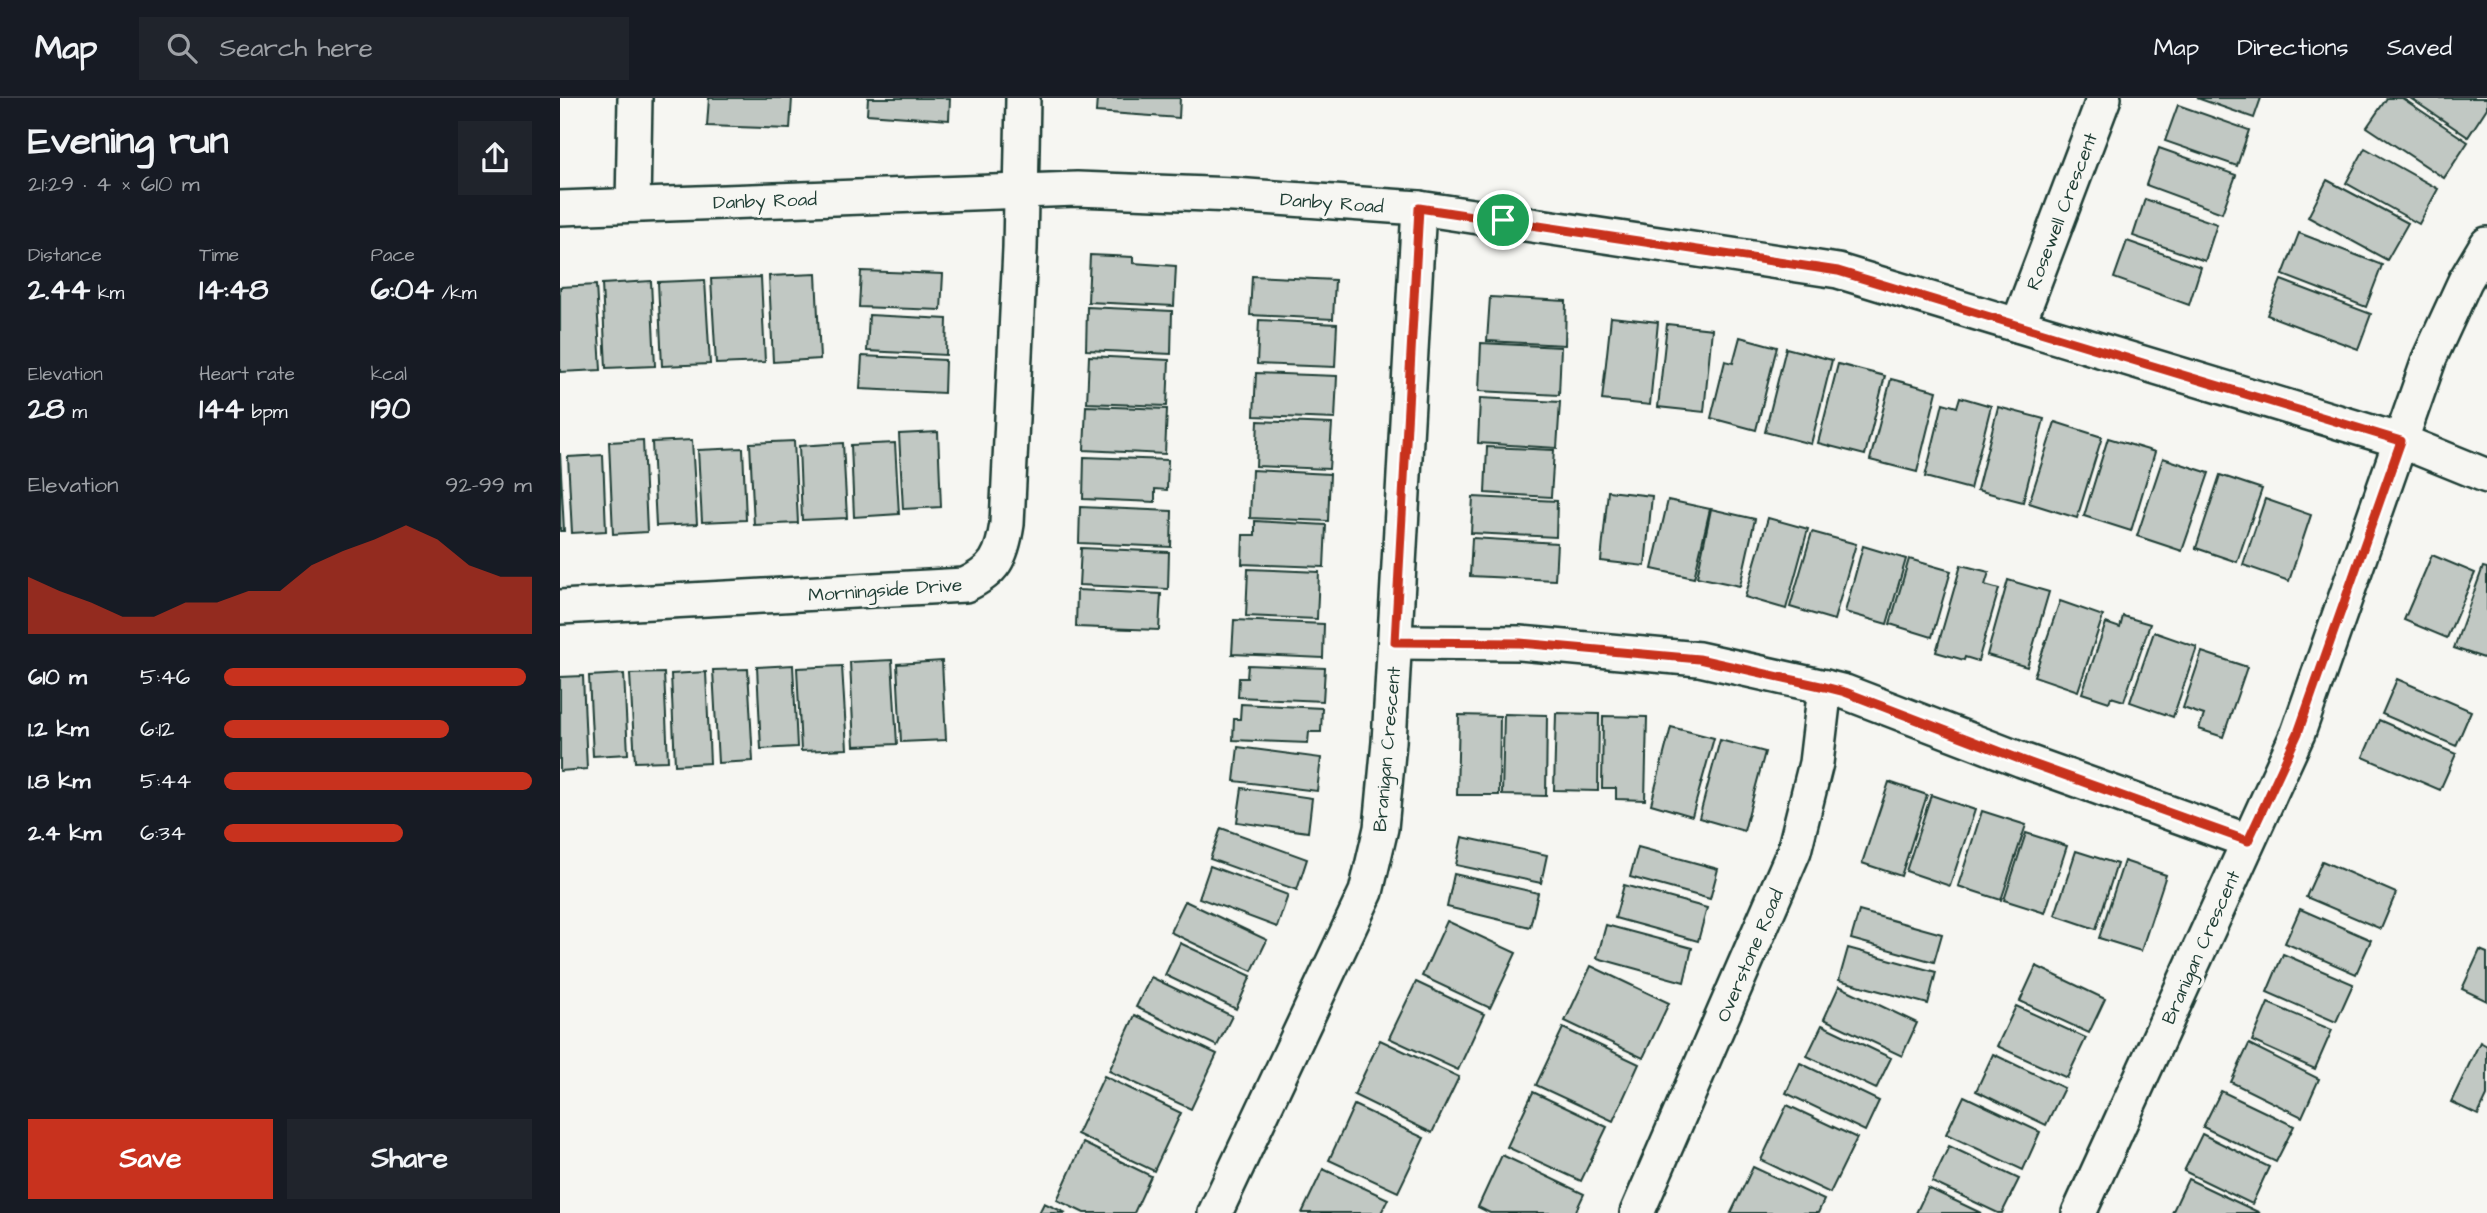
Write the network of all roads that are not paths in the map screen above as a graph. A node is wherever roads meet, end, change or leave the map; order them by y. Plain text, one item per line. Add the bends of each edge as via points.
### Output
1 (635, 98) edge
2 (1023, 98) edge
3 (2104, 98) edge
4 (1021, 191) junction
5 (633, 205) junction
6 (560, 208) edge
7 (1419, 208) junction
8 (2487, 244) edge
9 (2018, 325) junction
10 (2401, 441) junction
11 (2487, 476) edge
12 (560, 607) edge
13 (1395, 642) junction
14 (1825, 687) junction
15 (2248, 841) junction
16 (1215, 1213) edge
17 (1637, 1213) edge
18 (2079, 1213) edge

1 - 5 street
2 - 4 street, Morningside Drive
3 - 9 street, Rosewell Crescent
4 - 5 street, Danby Road
4 - 7 street, Danby Road via 1234,195
4 - 12 street, Morningside Drive via 1007,524 999,559 983,577 965,586
5 - 6 street, Danby Road
7 - 9 street, Danby Road via 1838,271
7 - 13 street, Branigan Crescent
8 - 10 street via 2430,357
9 - 10 street, Danby Road
10 - 11 street, Danby Road
10 - 15 street, Branigan Crescent via 2298,733
13 - 14 street via 1520,643 1699,659
13 - 16 street, Branigan Crescent via 1381,828 1366,892
14 - 15 street
14 - 17 street, Overstone Road via 1816,763 1794,851
15 - 18 street, Branigan Crescent

